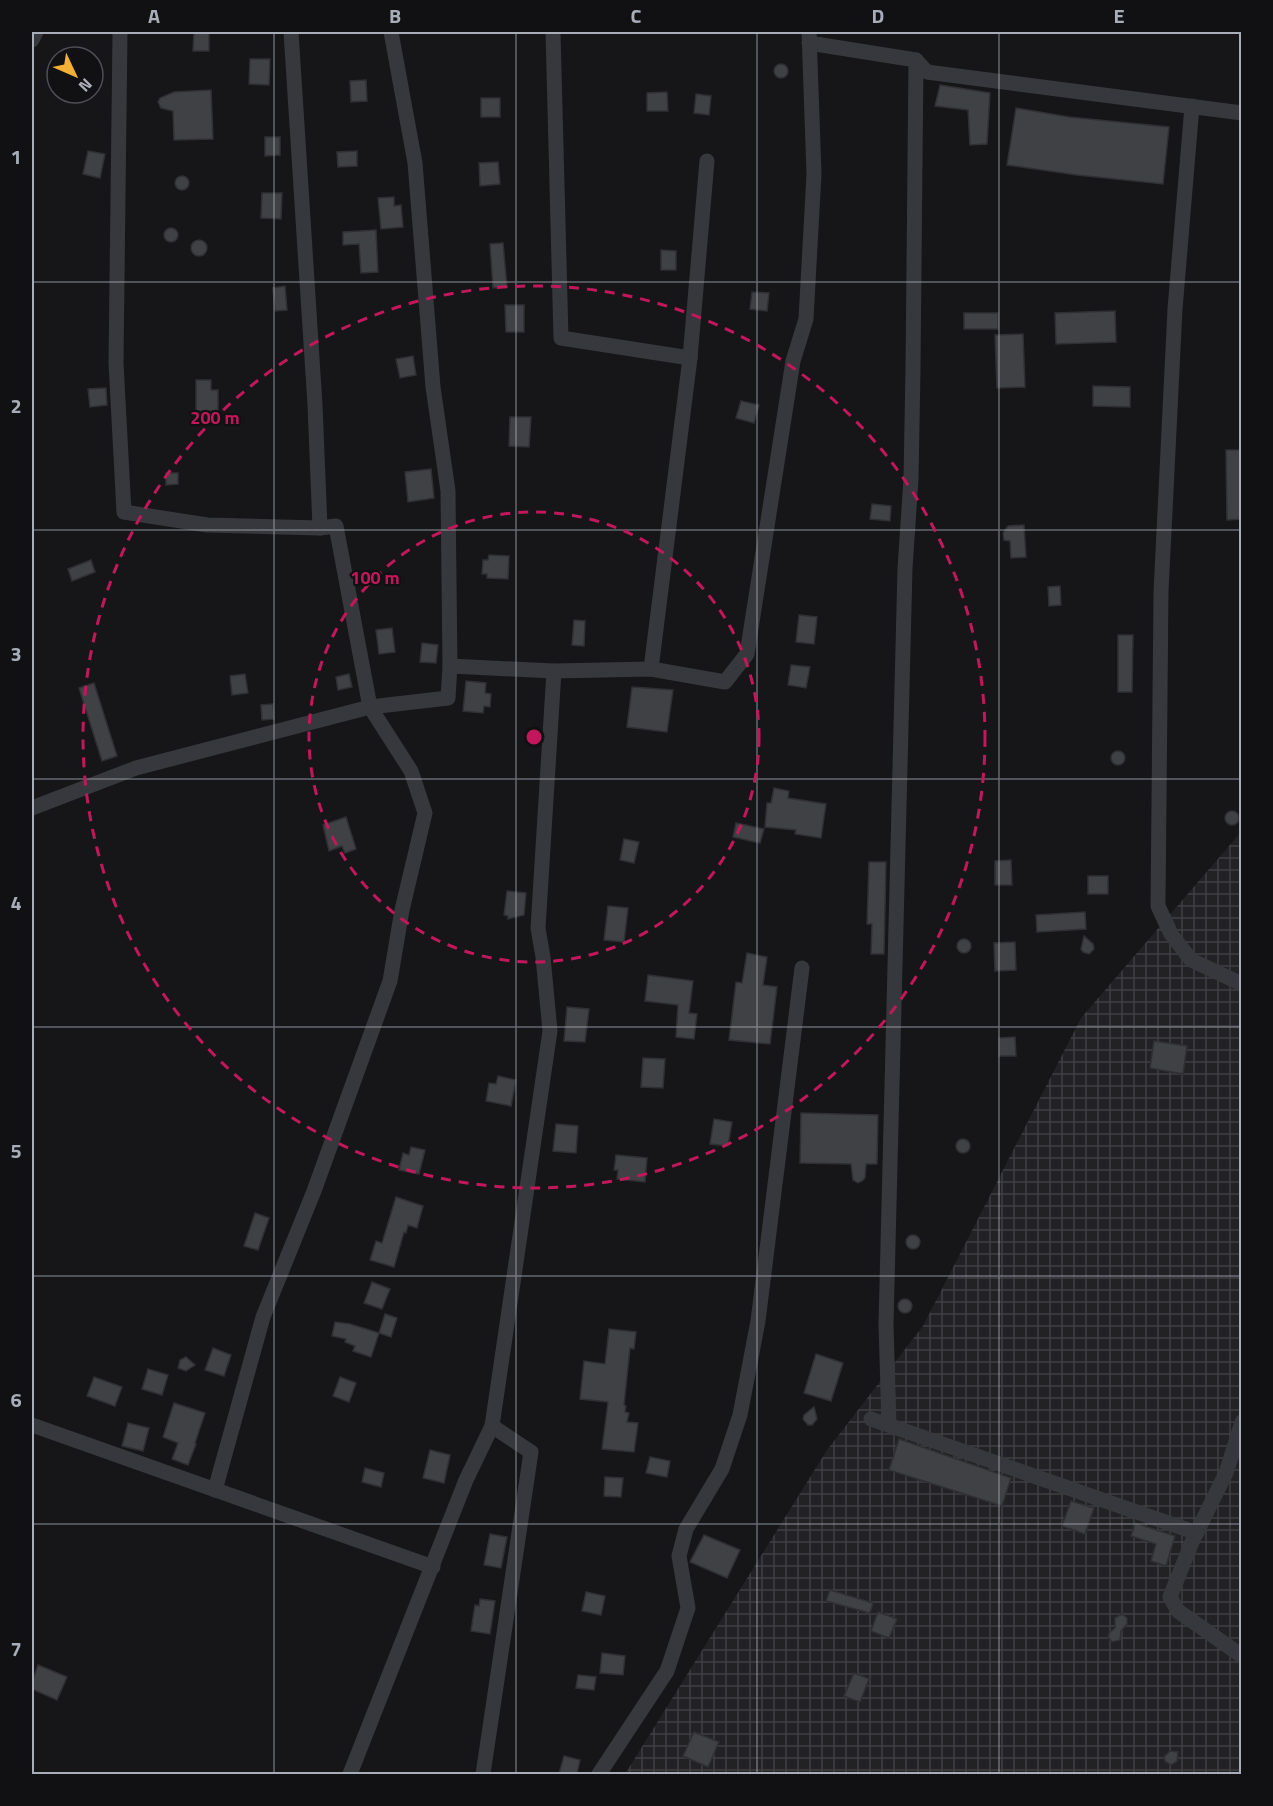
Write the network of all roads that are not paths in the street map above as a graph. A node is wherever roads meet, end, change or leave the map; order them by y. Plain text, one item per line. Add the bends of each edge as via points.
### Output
1 (36, 32) edge
2 (120, 32) edge
3 (291, 32) edge
4 (392, 32) edge
5 (553, 32) edge
6 (809, 37) edge
7 (32, 40) edge
8 (916, 60) junction
9 (1192, 106) junction
10 (1242, 113) edge
11 (707, 161) dead end
12 (690, 358) junction
13 (320, 528) junction
14 (450, 666) junction
15 (651, 669) junction
16 (554, 670) junction
17 (370, 707) junction
18 (32, 808) edge
19 (802, 968) dead end
20 (1242, 984) edge
21 (870, 1419) dead end
22 (1242, 1422) edge
23 (32, 1425) edge
24 (889, 1425) junction
25 (492, 1426) junction
26 (216, 1490) junction
27 (1197, 1533) junction
28 (433, 1567) junction
29 (1242, 1656) edge
30 (350, 1774) edge
31 (483, 1774) edge
32 (599, 1774) edge

1 - 7 street
2 - 13 street via 116,363 124,512 207,525
3 - 13 street
4 - 14 street via 415,163 433,387 448,491
5 - 12 street via 561,338
6 - 8 street
6 - 15 street via 814,174 806,319 793,361 747,654 724,682
8 - 9 street via 927,72
8 - 24 street via 911,479 905,568 886,1301
9 - 10 street
9 - 20 street via 1175,309 1161,592 1158,906 1171,934 1191,960
11 - 12 street
12 - 15 street
13 - 17 street via 336,526
14 - 16 street
14 - 17 street via 448,698
15 - 16 street
16 - 25 street via 538,928 550,1031
17 - 18 street via 136,768
17 - 26 street via 411,771 425,813 390,981 314,1191 263,1317
19 - 32 street via 758,1321 740,1415 722,1469 686,1529 679,1556 688,1608 667,1671
21 - 24 street
22 - 27 street via 1226,1473
23 - 26 street
24 - 27 street
25 - 28 street via 466,1480
25 - 31 street via 531,1452
26 - 28 street
27 - 29 street via 1170,1597 1178,1611
28 - 30 street

